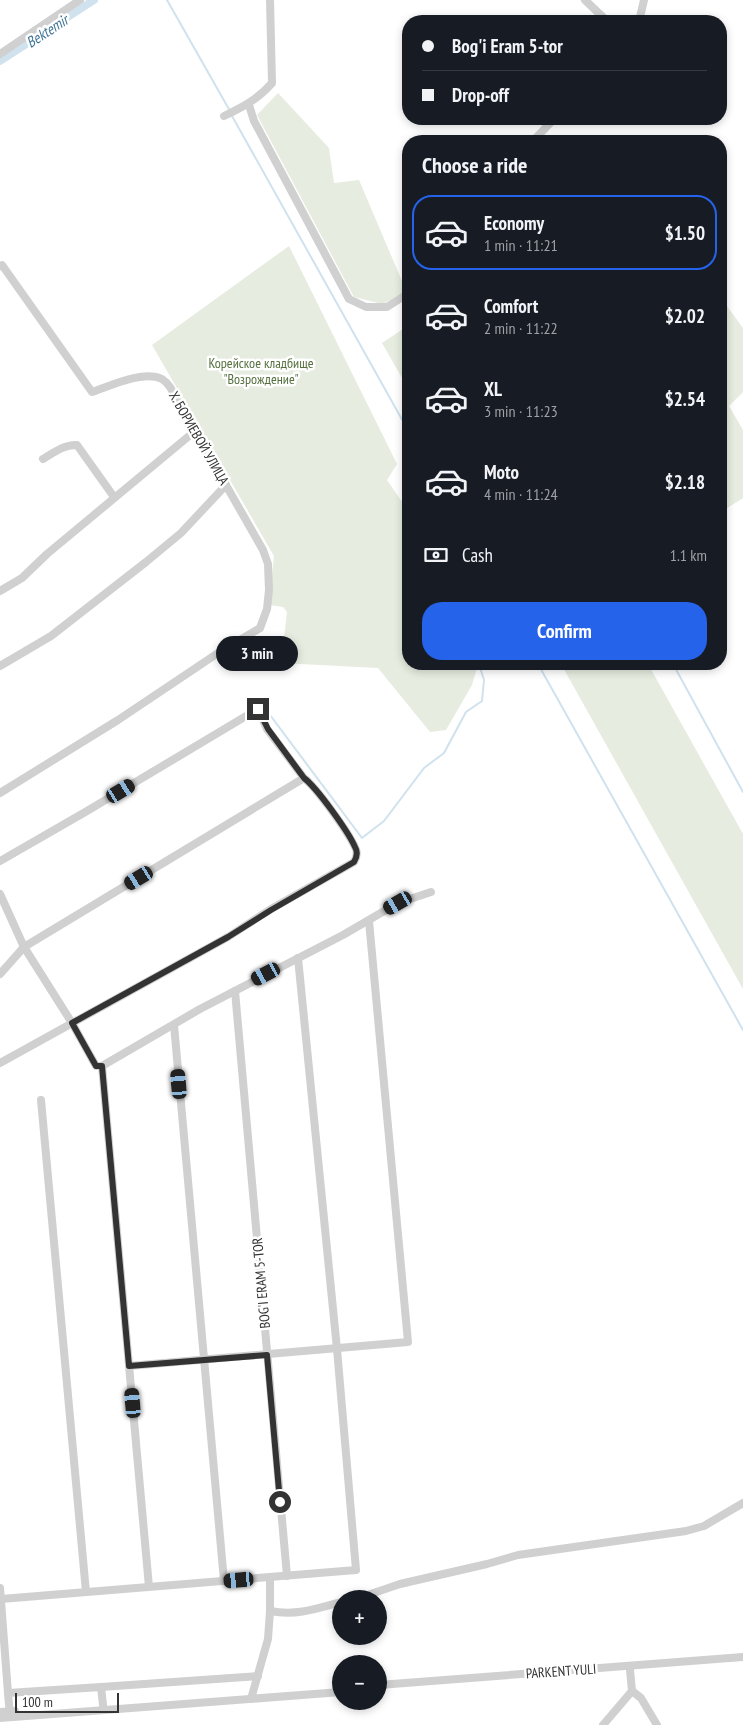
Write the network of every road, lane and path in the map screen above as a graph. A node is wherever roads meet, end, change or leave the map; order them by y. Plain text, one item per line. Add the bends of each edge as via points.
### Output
1 (80, 0) edge
2 (270, 0) edge
3 (585, 0) edge
4 (644, 0) edge
5 (601, 15) edge
6 (640, 15) edge
7 (0, 54) edge
8 (245, 106) junction
9 (224, 116) dead end
10 (548, 125) edge
11 (539, 135) edge
12 (0, 266) edge
13 (402, 297) edge
14 (195, 430) junction
15 (43, 459) dead end
16 (226, 484) junction
17 (114, 497) junction
18 (0, 591) edge
19 (0, 666) edge
20 (304, 778) junction
21 (0, 792) edge
22 (0, 860) edge
23 (431, 892) dead end
24 (0, 894) edge
25 (369, 920) junction
26 (24, 947) junction
27 (298, 958) junction
28 (0, 974) edge
29 (235, 991) junction
30 (72, 1023) junction
31 (174, 1025) junction
32 (0, 1063) edge
33 (102, 1066) junction
34 (42, 1100) dead end
35 (337, 1349) junction
36 (267, 1355) junction
37 (204, 1360) junction
38 (129, 1366) junction
39 (743, 1502) edge
40 (287, 1576) junction
41 (270, 1577) junction
42 (224, 1581) junction
43 (149, 1587) junction
44 (0, 1588) edge
45 (382, 1590) edge
46 (86, 1592) junction
47 (1, 1599) edge
48 (332, 1604) edge
49 (270, 1611) junction
50 (743, 1657) edge
51 (743, 1662) edge
52 (630, 1670) junction
53 (258, 1676) junction
54 (387, 1684) edge
55 (101, 1687) junction
56 (387, 1688) edge
57 (332, 1689) edge
58 (632, 1691) junction
59 (332, 1692) edge
60 (8, 1693) junction
61 (252, 1696) junction
62 (103, 1705) junction
63 (0, 1712) edge
64 (10, 1714) junction
65 (0, 1718) edge
66 (606, 1724) edge
67 (657, 1725) edge

1 - 7 street
2 - 8 street via 272,83 263,94
3 - 5 street
4 - 6 street
8 - 9 street
8 - 13 street via 349,298 366,307 387,307
10 - 11 street
12 - 14 street, Х. БОРИЕВОЙ УЛИЦА via 92,392 144,376 163,379
14 - 16 street, Х. БОРИЕВОЙ УЛИЦА
14 - 17 street
15 - 17 street via 58,450 77,445
16 - 19 street via 181,533 146,562 51,636
16 - 21 street, Х. БОРИЕВОЙ УЛИЦА via 268,564 267,609 260,628
17 - 18 street via 22,578
20 - 22 street via 268,729 258,709
20 - 26 street
20 - 30 street via 356,848 354,862 228,937
23 - 25 street via 398,903
24 - 26 street
25 - 27 street
25 - 35 street via 408,1342
26 - 28 street
26 - 30 street
27 - 29 street
27 - 35 street
29 - 31 street
29 - 36 street, BOG'I ERAM 5-TOR
30 - 32 street
30 - 33 street via 96,1066
31 - 33 street
31 - 37 street
33 - 38 street
34 - 46 street
35 - 36 street
35 - 40 street via 356,1570
36 - 37 street
36 - 40 street, BOG'I ERAM 5-TOR
37 - 38 street
37 - 42 street
38 - 43 street
39 - 45 street via 704,1526 686,1531 518,1555
40 - 41 street
41 - 42 street
41 - 49 street
42 - 43 street
43 - 46 street
44 - 47 street
46 - 47 street
47 - 60 street
48 - 49 street via 288,1614
49 - 53 street via 268,1638
50 - 54 street, PARKENT YULI
51 - 52 street, PARKENT YULI
52 - 56 street, PARKENT YULI
52 - 58 street
53 - 55 street
53 - 61 street
55 - 60 street
55 - 62 street
57 - 61 street
58 - 66 street
58 - 67 street via 641,1698
59 - 61 street
60 - 64 street
61 - 62 street
61 - 64 street
62 - 64 street
63 - 64 street
64 - 65 street

